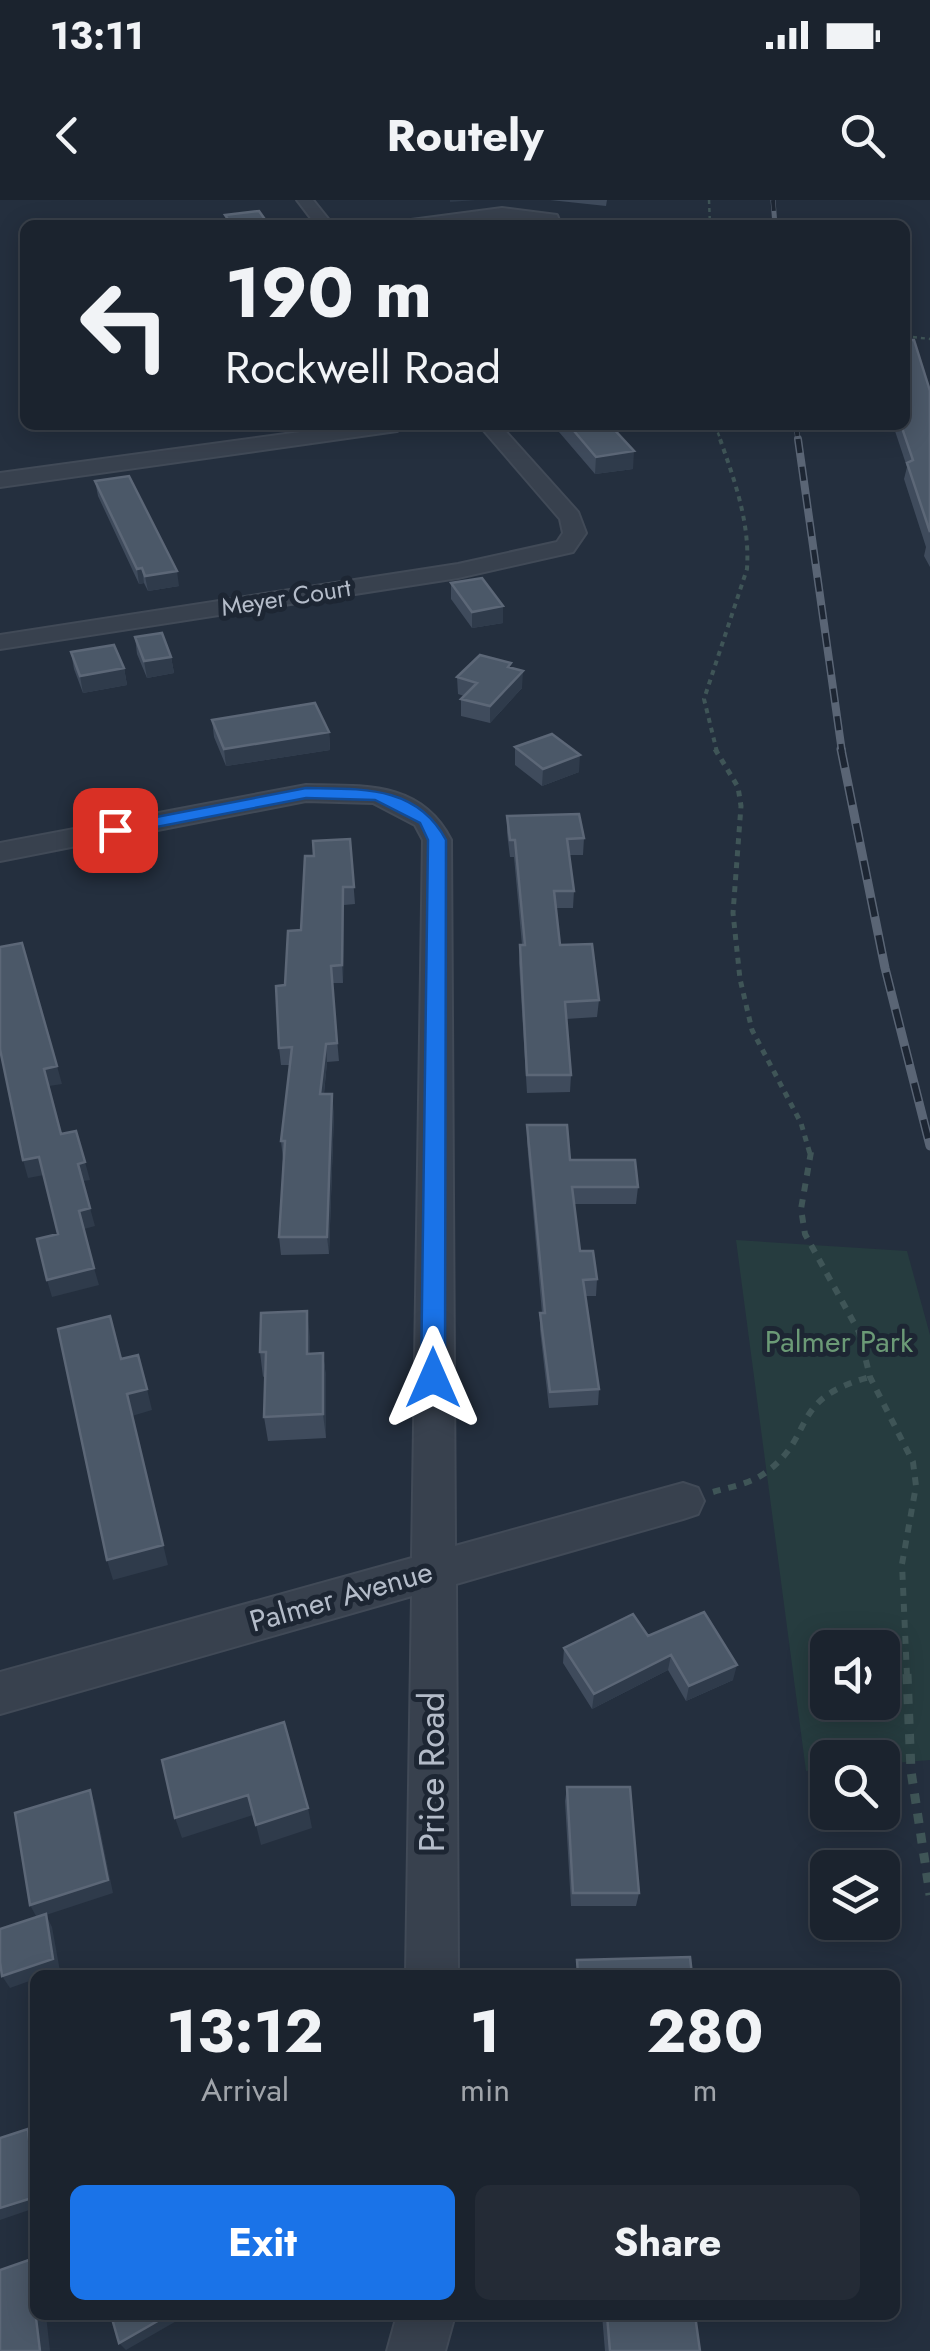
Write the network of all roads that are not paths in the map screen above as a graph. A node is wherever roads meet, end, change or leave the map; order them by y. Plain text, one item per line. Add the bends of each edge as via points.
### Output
1 (305, 200) edge
2 (470, 218) junction
3 (321, 220) edge
4 (453, 220) edge
5 (479, 220) edge
6 (552, 220) edge
7 (361, 430) edge
8 (493, 430) edge
9 (0, 480) edge
10 (0, 642) edge
11 (0, 852) edge
12 (683, 1501) road end
13 (432, 1570) junction
14 (1, 1689) edge
15 (432, 1970) edge
16 (425, 2320) edge
17 (416, 2351) edge

1 - 3 street
2 - 4 street
2 - 5 street
2 - 6 street via 542,214
7 - 9 street
8 - 10 street, Meyer Court via 570,517 576,529 570,544 458,570
11 - 13 street, Price Road via 306,793 378,795 427,820 437,840
12 - 13 street, Palmer Avenue
13 - 14 street, Palmer Avenue
13 - 15 street, Price Road
16 - 17 street

